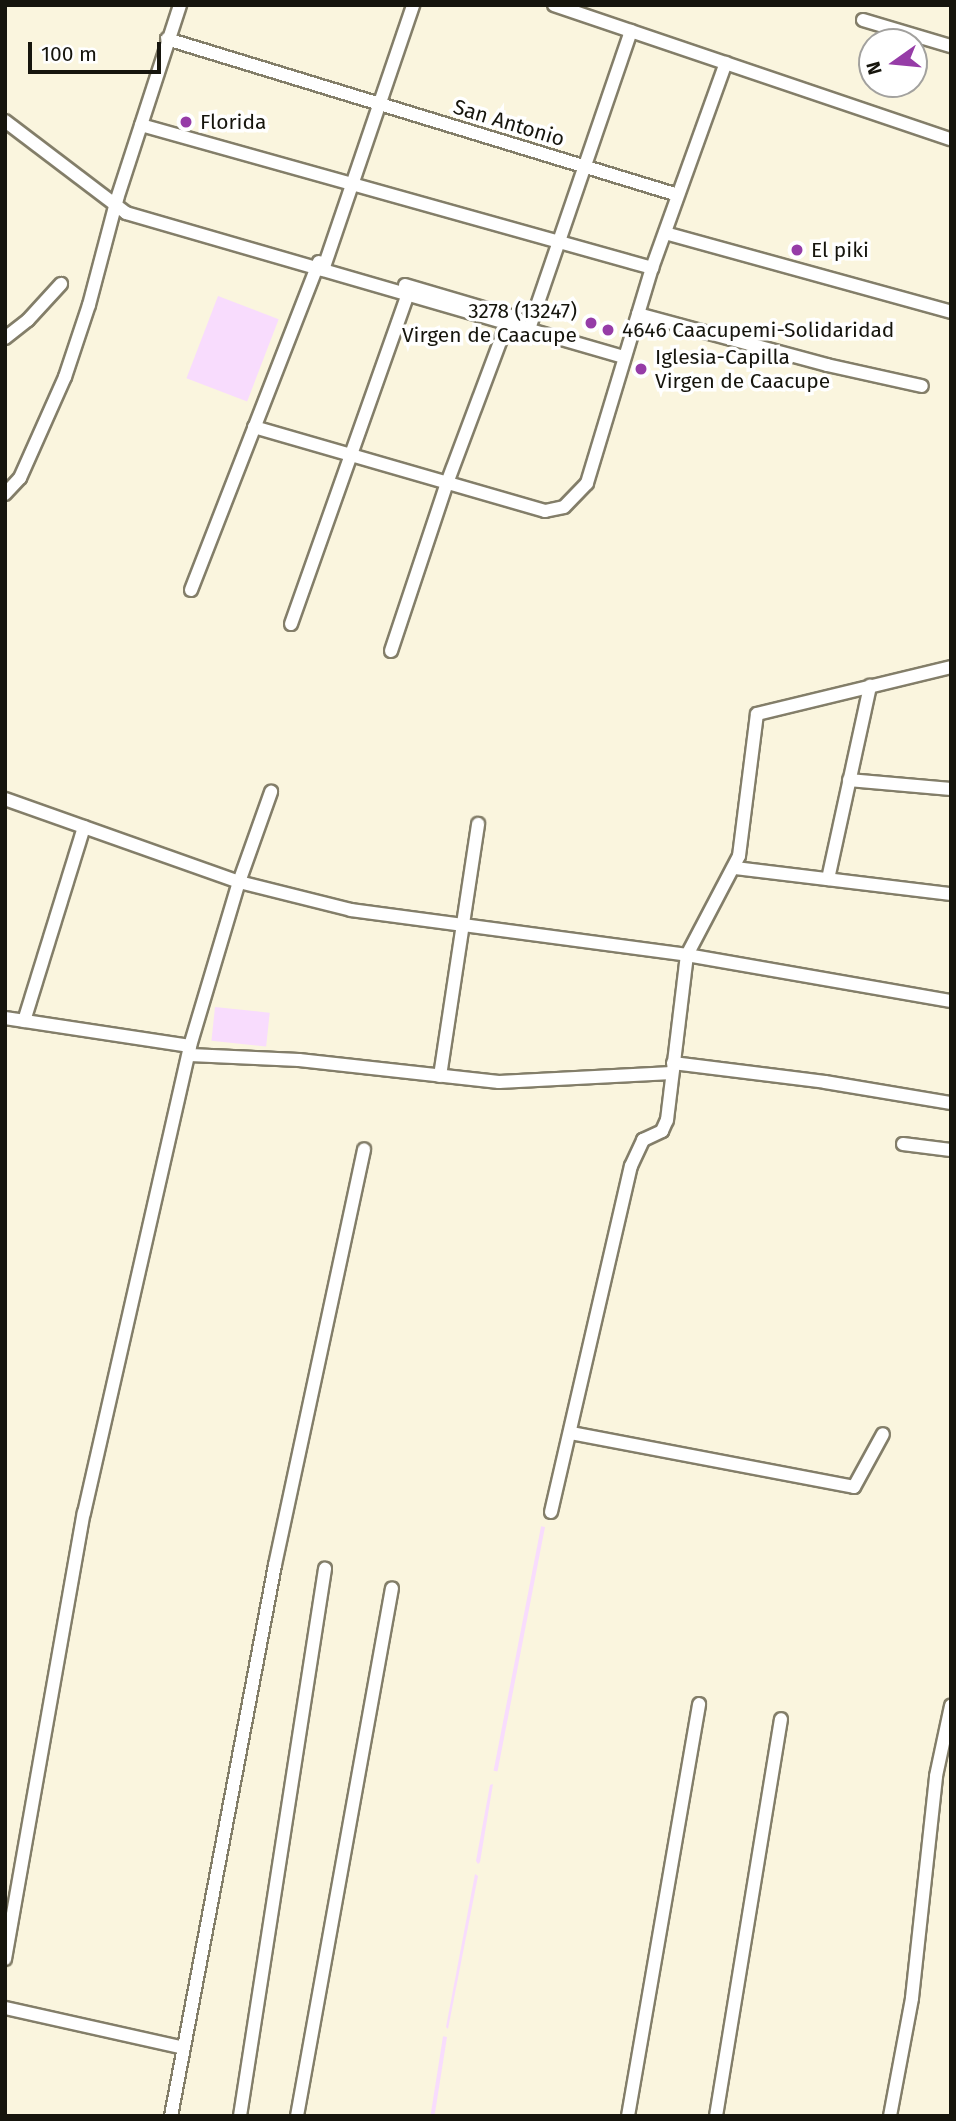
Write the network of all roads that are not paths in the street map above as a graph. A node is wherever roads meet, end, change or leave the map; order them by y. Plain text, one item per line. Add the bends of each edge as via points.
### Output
1 (180, 5) edge
2 (413, 5) edge
3 (554, 5) edge
4 (863, 20) dead end
5 (631, 32) junction
6 (167, 39) junction
7 (951, 46) edge
8 (726, 63) junction
9 (379, 103) junction
10 (5, 121) edge
11 (141, 125) junction
12 (951, 139) edge
13 (587, 166) junction
14 (352, 183) junction
15 (678, 195) junction
16 (118, 203) junction
17 (665, 233) junction
18 (559, 242) junction
19 (321, 266) junction
20 (652, 268) junction
21 (61, 284) dead end
22 (409, 291) junction
23 (951, 312) edge
24 (638, 314) junction
25 (508, 320) junction
26 (525, 328) junction
27 (5, 338) edge
28 (625, 357) junction
29 (922, 386) dead end
30 (254, 427) junction
31 (351, 455) junction
32 (447, 483) junction
33 (5, 494) edge
34 (191, 590) dead end
35 (291, 624) dead end
36 (390, 651) dead end
37 (951, 667) edge
38 (870, 686) junction
39 (849, 780) junction
40 (951, 789) edge
41 (271, 792) dead end
42 (5, 799) edge
43 (478, 824) dead end
44 (84, 827) junction
45 (735, 868) junction
46 (828, 879) junction
47 (239, 883) junction
48 (951, 894) edge
49 (463, 924) junction
50 (687, 955) junction
51 (951, 1001) edge
52 (5, 1018) edge
53 (24, 1021) junction
54 (190, 1050) junction
55 (673, 1068) junction
56 (440, 1076) junction
57 (951, 1103) edge
58 (903, 1144) dead end
59 (364, 1149) dead end
60 (951, 1150) edge
61 (571, 1433) junction
62 (883, 1434) dead end
63 (551, 1513) dead end
64 (326, 1569) dead end
65 (392, 1588) dead end
66 (699, 1704) dead end
67 (951, 1706) edge
68 (781, 1719) dead end
69 (5, 1959) edge
70 (5, 2008) edge
71 (184, 2048) junction
72 (171, 2116) edge
73 (240, 2116) edge
74 (297, 2116) edge
75 (628, 2116) edge
76 (716, 2116) edge
77 (890, 2116) edge

1 - 6 street
2 - 9 street
3 - 5 street
4 - 7 street
5 - 8 street
5 - 13 street
6 - 9 street, San Antonio
6 - 11 street
8 - 12 street
8 - 15 street
9 - 13 street, San Antonio
9 - 14 street
10 - 16 street
11 - 14 street
11 - 16 street
13 - 15 street, San Antonio
13 - 18 street
14 - 18 street
14 - 19 street
15 - 17 street
16 - 19 street
16 - 33 street via 65,377 20,478
17 - 20 street
17 - 23 street
18 - 20 street
18 - 26 street
19 - 22 street
19 - 30 street
20 - 24 street
21 - 27 street
22 - 25 street
22 - 31 street
24 - 28 street
24 - 29 street
25 - 26 street
25 - 32 street
26 - 28 street
28 - 32 street via 587,483 564,507 545,511
30 - 31 street
30 - 34 street
31 - 32 street
31 - 35 street
32 - 36 street
37 - 38 street
38 - 39 street
38 - 45 street via 757,714
39 - 40 street
39 - 46 street
41 - 47 street
42 - 44 street
43 - 49 street
44 - 47 street
44 - 53 street
45 - 46 street
45 - 50 street
46 - 48 street
47 - 49 street via 351,910
47 - 54 street
49 - 50 street
49 - 56 street
50 - 51 street
50 - 55 street
52 - 53 street
53 - 54 street
54 - 56 street
54 - 69 street via 74,1559
55 - 56 street via 499,1082
55 - 57 street via 825,1082
55 - 61 street via 663,1129 643,1140 631,1166
58 - 60 street
59 - 71 street via 275,1565
61 - 62 street via 854,1487
61 - 63 street
64 - 73 street
65 - 74 street
66 - 75 street
67 - 77 street via 936,1776 912,1998
68 - 76 street
70 - 71 street
71 - 72 street

